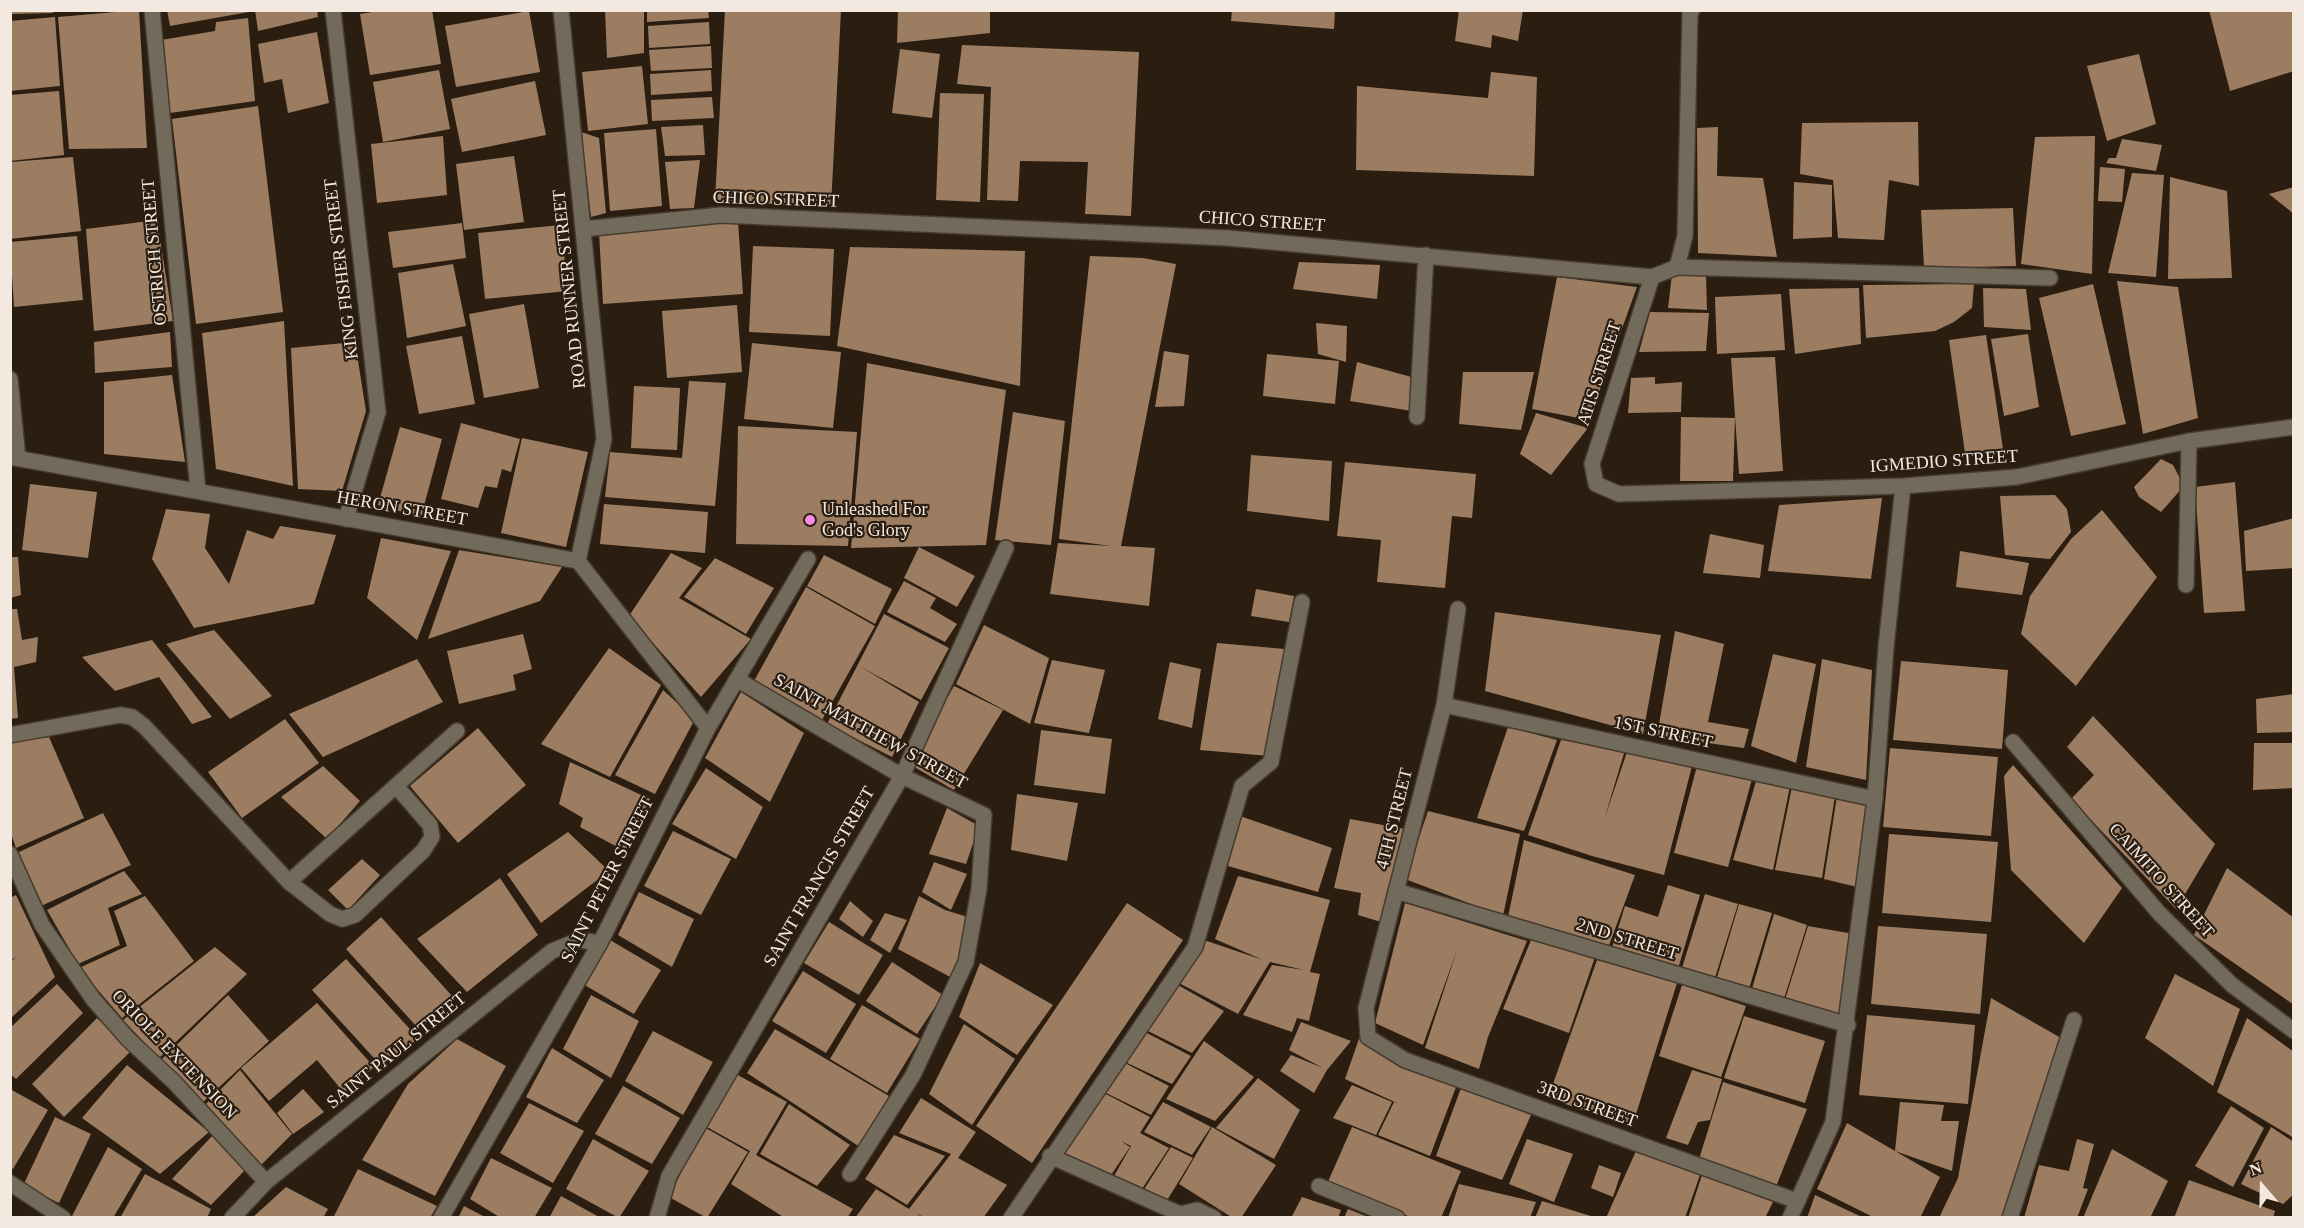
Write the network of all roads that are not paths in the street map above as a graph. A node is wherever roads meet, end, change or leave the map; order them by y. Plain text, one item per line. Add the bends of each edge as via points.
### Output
1 (152, 10) edge
2 (333, 10) edge
3 (561, 10) edge
4 (1692, 10) edge
5 (583, 229) junction
6 (1426, 255) junction
7 (1677, 267) junction
8 (1652, 277) junction
9 (2050, 278) dead end
10 (10, 379) edge
11 (1417, 417) dead end
12 (2294, 427) edge
13 (2188, 441) junction
14 (14, 457) edge
15 (1596, 484) joint
16 (1904, 486) junction
17 (198, 491) junction
18 (346, 519) junction
19 (1006, 548) dead end
20 (808, 559) dead end
21 (578, 561) junction
22 (2186, 585) dead end
23 (1302, 602) dead end
24 (1458, 609) dead end
25 (738, 680) junction
26 (1444, 705) junction
27 (708, 728) junction
28 (457, 731) dead end
29 (10, 735) edge
30 (2013, 742) dead end
31 (902, 776) junction
32 (396, 786) junction
33 (1875, 799) junction
34 (10, 854) edge
35 (289, 882) junction
36 (1396, 891) junction
37 (600, 943) junction
38 (2074, 1020) dead end
39 (1848, 1025) junction
40 (2294, 1031) edge
41 (1368, 1037) joint
42 (1050, 1156) junction
43 (850, 1174) dead end
44 (266, 1182) junction
45 (10, 1183) edge
46 (1319, 1186) dead end
47 (1797, 1201) junction
48 (63, 1218) edge
49 (232, 1218) edge
50 (441, 1218) edge
51 (657, 1218) edge
52 (1011, 1218) edge
53 (1214, 1218) edge
54 (1397, 1218) edge
55 (1790, 1218) edge
56 (2010, 1218) edge

1 - 17 street, OSTRICH STREET
2 - 18 street, KING FISHER STREET via 378,412
3 - 5 street, ROAD RUNNER STREET
4 - 7 street via 1685,236
5 - 6 street, CHICO STREET via 721,215 1228,238
5 - 21 street, ROAD RUNNER STREET via 604,439
6 - 8 street, CHICO STREET
6 - 11 street
7 - 8 street, CHICO STREET
7 - 9 street
8 - 15 street, ATIS STREET via 1592,464
10 - 14 street
12 - 13 street, IGMEDIO STREET
13 - 16 street, IGMEDIO STREET via 2017,477
13 - 22 street
14 - 17 street, HERON STREET
15 - 16 street, IGMEDIO STREET via 1619,494
16 - 33 street via 1886,647
17 - 18 street, HERON STREET
18 - 21 street, HERON STREET
19 - 31 street, SAINT FRANCIS STREET
20 - 25 street, SAINT PETER STREET
21 - 27 street
23 - 42 street via 1271,762 1242,786 1195,947
24 - 26 street, 4TH STREET
25 - 27 street, SAINT PETER STREET
25 - 31 street, SAINT MATTHEW STREET
26 - 33 street, 1ST STREET
26 - 36 street, 4TH STREET
27 - 37 street, SAINT PETER STREET
28 - 32 street
29 - 35 street via 132,717
30 - 40 street, CAIMITO STREET via 2159,913 2232,985
31 - 43 street, SAINT MATTHEW STREET via 984,815 980,889 966,962 913,1075
31 - 51 street, SAINT FRANCIS STREET via 669,1176
32 - 35 street
32 - 35 street via 430,825 432,837 423,851 355,915 342,919 330,914
33 - 39 street
34 - 44 street, ORIOLE EXTENSION via 42,925 93,999
36 - 39 street, 2ND STREET
36 - 41 street, 4TH STREET via 1366,1008
37 - 44 street, SAINT PAUL STREET via 579,940 552,951
37 - 50 street, SAINT PETER STREET
38 - 56 street
39 - 47 street via 1833,1122
41 - 47 street, 3RD STREET via 1405,1060
42 - 52 street
42 - 53 street via 1180,1214 1197,1210
44 - 49 street, SAINT PAUL STREET
45 - 48 street
46 - 54 street
47 - 55 street

